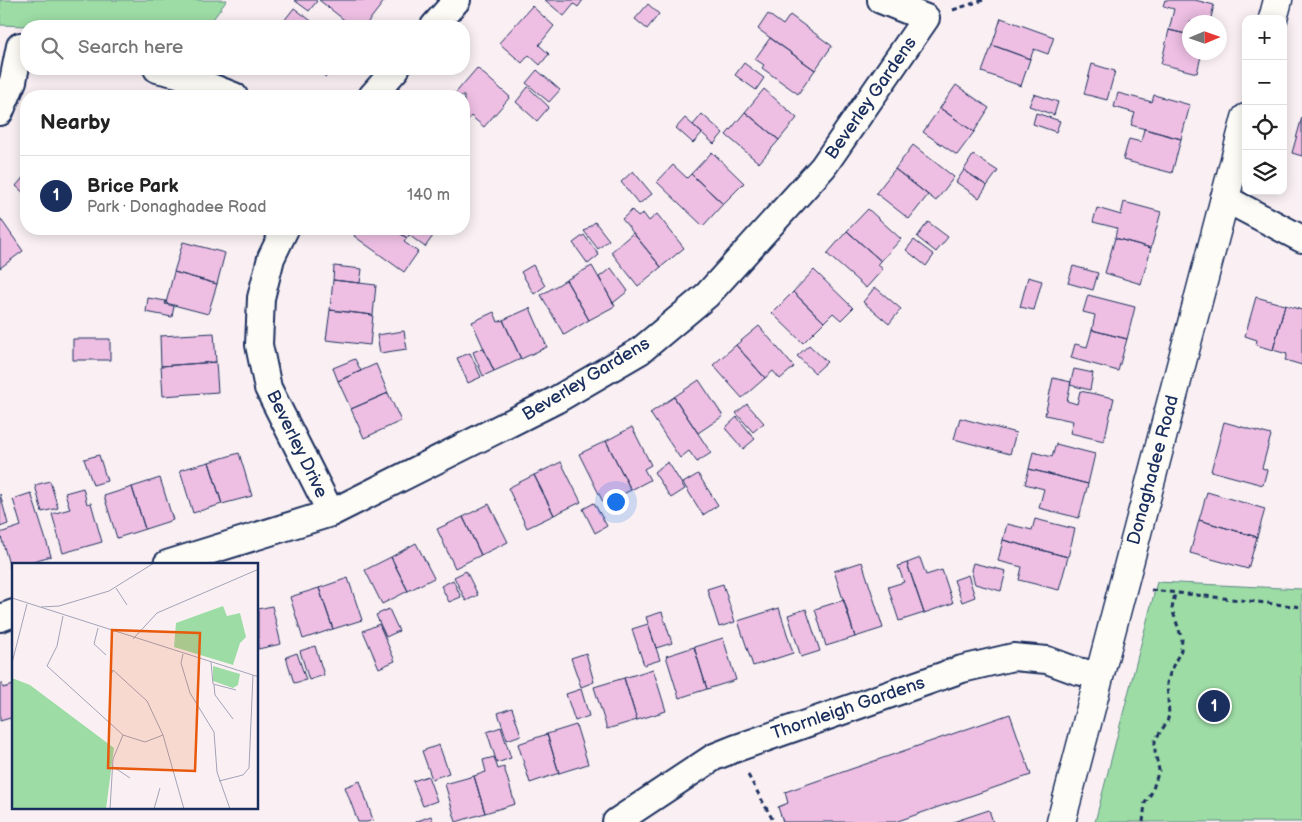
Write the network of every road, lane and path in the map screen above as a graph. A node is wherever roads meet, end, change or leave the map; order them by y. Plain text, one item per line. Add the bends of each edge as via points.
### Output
1 (457, 0) edge
2 (881, 0) edge
3 (1278, 0) edge
4 (1274, 15) edge
5 (439, 20) edge
6 (16, 46) edge
7 (181, 75) edge
8 (391, 75) edge
9 (219, 90) edge
10 (377, 90) edge
11 (0, 112) edge
12 (1242, 133) edge
13 (1224, 198) junction
14 (281, 235) edge
15 (1302, 239) edge
16 (331, 512) junction
17 (170, 563) edge
18 (1122, 586) junction
19 (1175, 593) junction
20 (1302, 607) edge
21 (12, 614) edge
22 (0, 618) edge
23 (1098, 675) junction
24 (734, 749) junction
25 (616, 822) edge
26 (774, 822) edge
27 (1061, 822) edge
28 (1143, 822) edge

1 - 5 street
2 - 16 street, Beverley Gardens via 926,18 823,167 707,294 640,351 573,391
3 - 4 main road
6 - 11 street via 13,81
7 - 9 street
8 - 10 street
12 - 13 main road, Donaghadee Road
13 - 15 street
13 - 18 main road, Donaghadee Road
14 - 16 street, Beverley Drive via 271,258 261,298 259,345 268,388
16 - 17 street, Beverley Gardens
18 - 19 path
18 - 23 main road, Donaghadee Road
19 - 20 path
19 - 28 path via 1172,609 1182,644 1167,684 1167,722 1155,740 1159,770 1145,803
21 - 22 street
23 - 24 street, Thornleigh Gardens via 1047,660 1013,657 962,669
23 - 27 main road, Donaghadee Road
24 - 25 street, Thornleigh Gardens via 714,757
24 - 26 path

